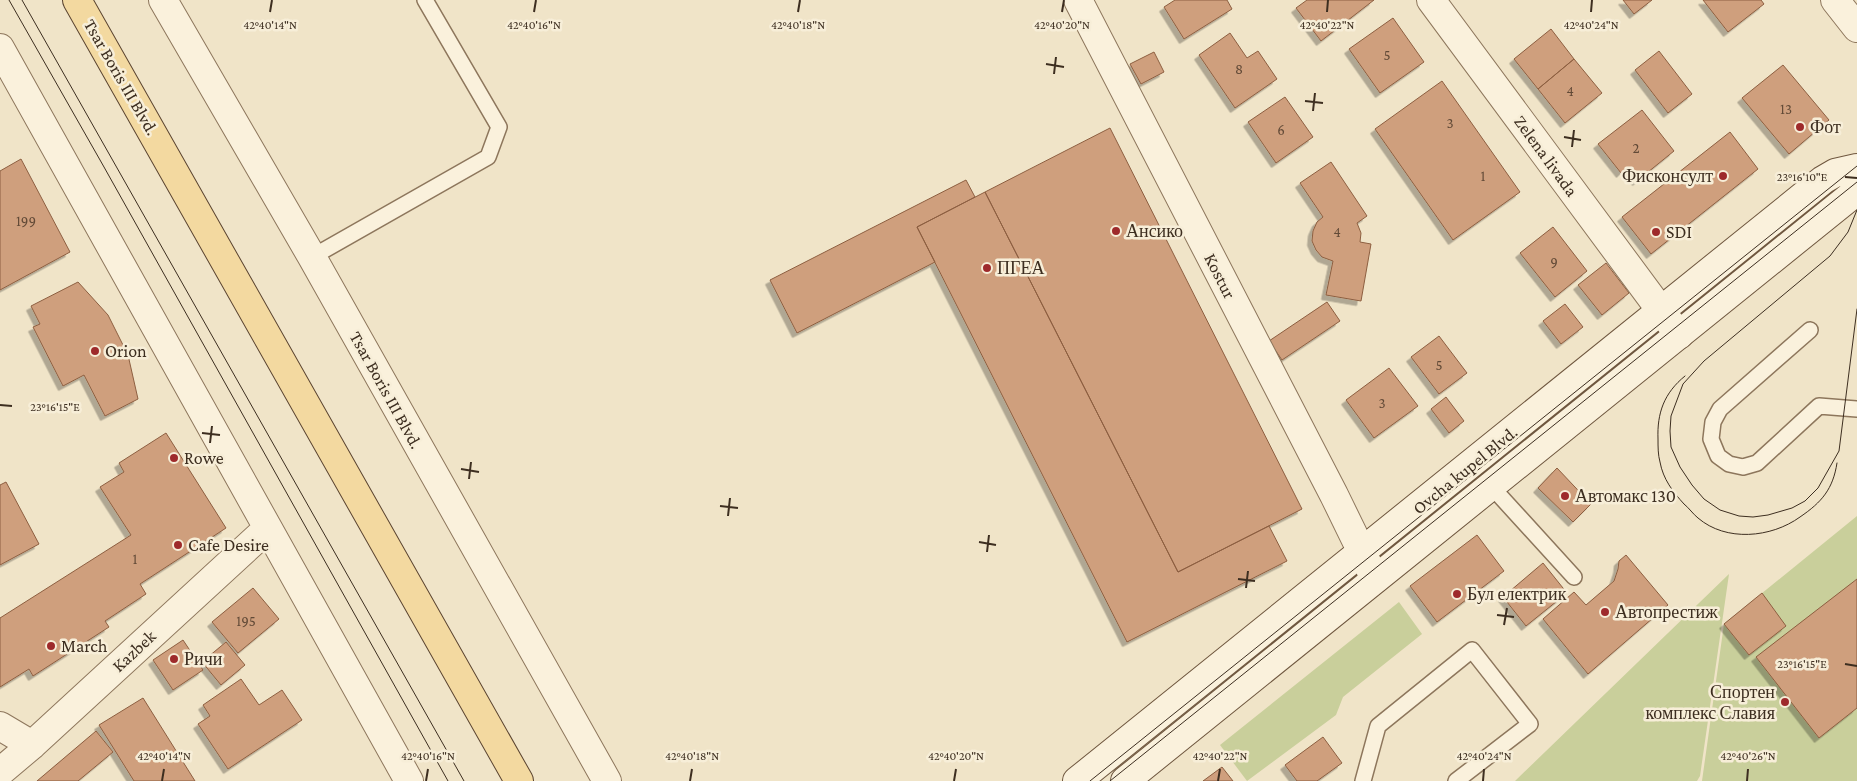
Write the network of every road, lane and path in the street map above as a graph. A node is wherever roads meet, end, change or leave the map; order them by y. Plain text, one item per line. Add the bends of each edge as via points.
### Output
1 (77, 0) edge
2 (163, 0) edge
3 (425, 0) edge
4 (1078, 0) edge
5 (1431, 0) edge
6 (1835, 0) edge
7 (1857, 28) edge
8 (0, 48) edge
9 (1857, 168) edge
10 (1857, 191) edge
11 (312, 257) junction
12 (1661, 311) junction
13 (1810, 330) dead end
14 (1679, 335) junction
15 (1857, 410) edge
16 (1491, 486) junction
17 (267, 529) junction
18 (1361, 554) junction
19 (1574, 577) dead end
20 (1375, 580) junction
21 (0, 726) edge
22 (32, 745) junction
23 (0, 772) edge
24 (409, 781) edge
25 (519, 781) edge
26 (607, 781) edge
27 (1077, 781) edge
28 (1125, 781) edge
29 (1363, 781) edge
30 (1456, 781) edge

1 - 25 main road, Tsar Boris III Blvd.
2 - 11 street, Tsar Boris III Blvd.
3 - 11 lane via 499,127 488,157
4 - 18 street, Kostur via 1346,519
5 - 12 street, Zelena livada
6 - 7 street
8 - 17 street
9 - 12 street, Ovcha kupel Blvd. via 1824,180
10 - 14 street, Ovcha kupel Blvd.
11 - 26 street, Tsar Boris III Blvd.
12 - 14 street, Zelena livada
12 - 18 street, Ovcha kupel Blvd.
13 - 15 lane via 1720,410 1713,422 1712,440 1718,456 1729,464 1743,467 1757,463 1819,406
14 - 16 street, Ovcha kupel Blvd.
16 - 19 lane
16 - 20 street, Ovcha kupel Blvd.
17 - 22 street, Kazbek
17 - 24 street
18 - 20 street, Kostur
18 - 27 street, Ovcha kupel Blvd.
20 - 28 street, Ovcha kupel Blvd.
21 - 22 street
22 - 23 street, Kazbek
29 - 30 lane via 1378,726 1472,650 1530,724

